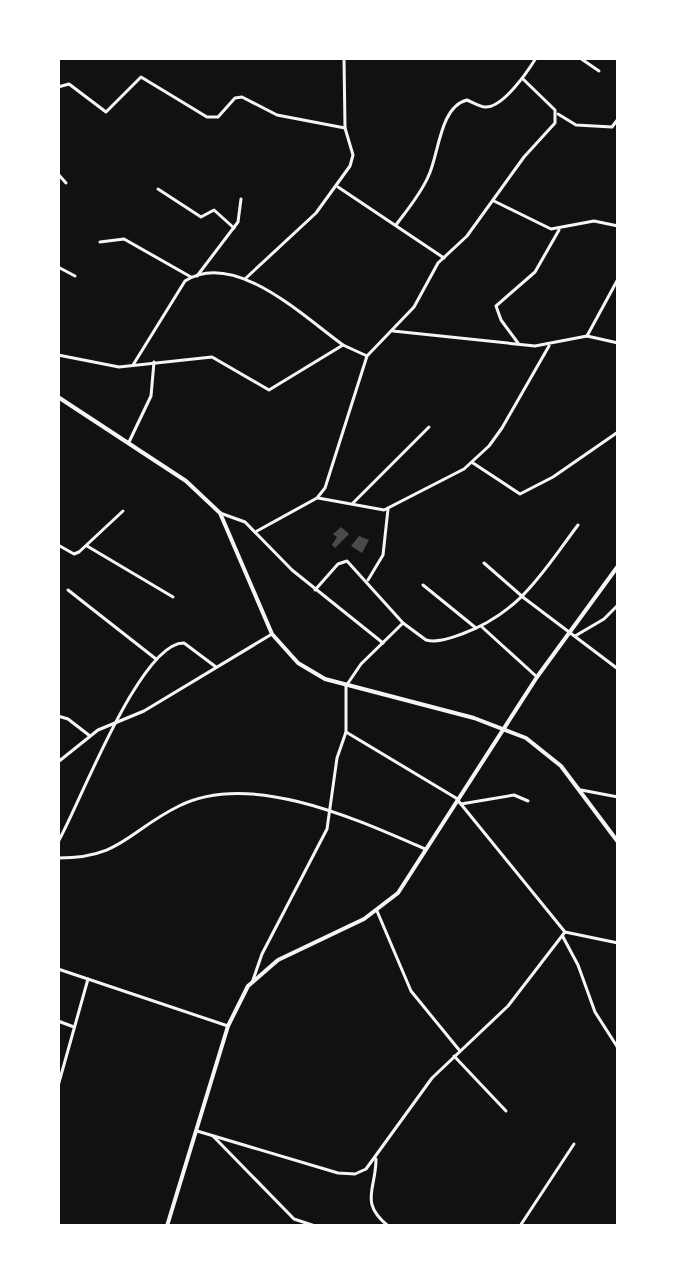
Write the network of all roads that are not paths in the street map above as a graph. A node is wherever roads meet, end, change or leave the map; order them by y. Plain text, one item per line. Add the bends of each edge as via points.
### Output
1 (344, 58) edge
2 (536, 58) edge
3 (580, 58) edge
4 (599, 71) dead end
5 (523, 79) junction
6 (58, 87) edge
7 (557, 113) junction
8 (618, 119) edge
9 (345, 128) junction
10 (58, 174) edge
11 (66, 183) dead end
12 (338, 187) junction
13 (158, 189) dead end
14 (241, 199) dead end
15 (494, 201) junction
16 (396, 225) junction
17 (618, 226) edge
18 (234, 228) junction
19 (559, 230) junction
20 (100, 242) dead end
21 (444, 258) junction
22 (58, 267) edge
23 (75, 276) dead end
24 (194, 276) junction
25 (245, 279) junction
26 (618, 279) edge
27 (391, 331) junction
28 (587, 336) junction
29 (519, 343) junction
30 (618, 343) edge
31 (343, 345) junction
32 (549, 346) junction
33 (58, 355) edge
34 (367, 356) junction
35 (154, 362) junction
36 (133, 365) junction
37 (58, 397) edge
38 (429, 427) dead end
39 (618, 432) edge
40 (129, 442) junction
41 (473, 463) junction
42 (317, 498) junction
43 (352, 505) junction
44 (388, 509) junction
45 (123, 511) dead end
46 (220, 513) junction
47 (578, 525) dead end
48 (257, 531) junction
49 (58, 545) edge
50 (87, 546) junction
51 (484, 563) dead end
52 (618, 566) edge
53 (368, 580) junction
54 (423, 585) dead end
55 (68, 590) dead end
56 (315, 590) junction
57 (173, 597) dead end
58 (524, 598) junction
59 (618, 605) edge
60 (403, 623) junction
61 (482, 627) junction
62 (476, 628) junction
63 (569, 633) junction
64 (272, 634) junction
65 (575, 636) junction
66 (383, 643) junction
67 (157, 660) junction
68 (216, 667) junction
69 (618, 669) edge
70 (537, 677) junction
71 (346, 686) junction
72 (58, 716) edge
73 (115, 722) junction
74 (503, 727) junction
75 (346, 732) junction
76 (90, 736) junction
77 (58, 762) edge
78 (581, 790) junction
79 (618, 797) edge
80 (456, 798) junction
81 (528, 801) dead end
82 (461, 804) junction
83 (331, 811) junction
84 (58, 842) edge
85 (618, 842) edge
86 (425, 849) junction
87 (58, 858) edge
88 (377, 911) junction
89 (564, 934) junction
90 (618, 943) edge
91 (58, 969) edge
92 (88, 979) junction
93 (253, 980) junction
94 (58, 1021) edge
95 (228, 1026) junction
96 (74, 1027) junction
97 (618, 1048) edge
98 (460, 1051) junction
99 (454, 1056) junction
100 (58, 1086) edge
101 (506, 1111) dead end
102 (195, 1131) junction
103 (213, 1136) junction
104 (574, 1144) dead end
105 (376, 1159) junction
106 (167, 1226) edge
107 (315, 1226) edge
108 (388, 1226) edge
109 (520, 1226) edge

1 - 9 street
2 - 5 street
3 - 4 street
5 - 7 street
5 - 16 street via 488,107 467,100 459,103 445,125 430,176
6 - 9 street via 69,84 106,112 143,77 207,117 218,117 242,97 277,115
7 - 8 street via 583,126 612,127
7 - 15 street via 555,123
9 - 12 street via 353,155
10 - 11 street
12 - 16 street
12 - 25 street
13 - 18 street via 201,217 214,210
14 - 18 street
15 - 19 street
15 - 21 street
16 - 21 street
17 - 19 street via 594,221
18 - 24 street
19 - 29 street via 535,272 496,306
20 - 24 street via 124,239
21 - 27 street via 414,307
22 - 23 street
24 - 25 street
24 - 36 street via 185,281
25 - 31 street
26 - 28 street
27 - 29 street
27 - 34 street
28 - 30 street
28 - 32 street
29 - 32 street
31 - 34 street
31 - 35 street via 269,390 212,357
32 - 41 street via 502,428
33 - 36 street via 108,366
34 - 42 street via 325,488
35 - 36 street
35 - 40 street via 147,409
37 - 40 street
38 - 43 street
39 - 41 street via 520,494
40 - 46 street via 186,481
41 - 44 street
42 - 43 street
42 - 48 street
43 - 44 street
44 - 53 street via 383,555
45 - 50 street
46 - 48 street
46 - 64 street
47 - 58 street
48 - 56 street
49 - 50 street via 74,554
50 - 57 street
51 - 58 street
52 - 63 street
53 - 56 street via 342,561
53 - 60 street
54 - 62 street
55 - 67 street
56 - 66 street
58 - 61 street
58 - 63 street
59 - 65 street
60 - 62 street via 432,642
60 - 66 street
61 - 62 street
61 - 70 street
63 - 65 street
63 - 70 street
64 - 68 street
64 - 71 street via 311,673
65 - 69 street
66 - 71 street
67 - 68 street via 184,643
67 - 73 street
68 - 73 street via 144,711
70 - 74 street
71 - 74 street
71 - 75 street
72 - 76 street
73 - 76 street
73 - 84 street
74 - 78 street via 545,751
74 - 80 street
75 - 80 street
75 - 83 street
76 - 77 street
78 - 79 street
78 - 85 street
80 - 82 street
80 - 86 street
81 - 82 street via 514,795
82 - 89 street
83 - 86 street
83 - 87 street via 249,795 210,796 170,811 105,853
83 - 93 street via 323,843
86 - 88 street via 398,893
88 - 93 street via 287,955
88 - 98 street via 411,991
89 - 90 street
89 - 97 street via 595,1012
89 - 98 street via 508,1006
91 - 92 street
92 - 95 street
92 - 96 street
93 - 95 street
94 - 96 street
95 - 102 street
96 - 100 street
98 - 99 street
99 - 101 street
99 - 105 street via 400,1118
102 - 103 street
102 - 106 street
103 - 105 street via 338,1173 355,1174
103 - 107 street via 294,1219
104 - 109 street
105 - 108 street via 369,1200

